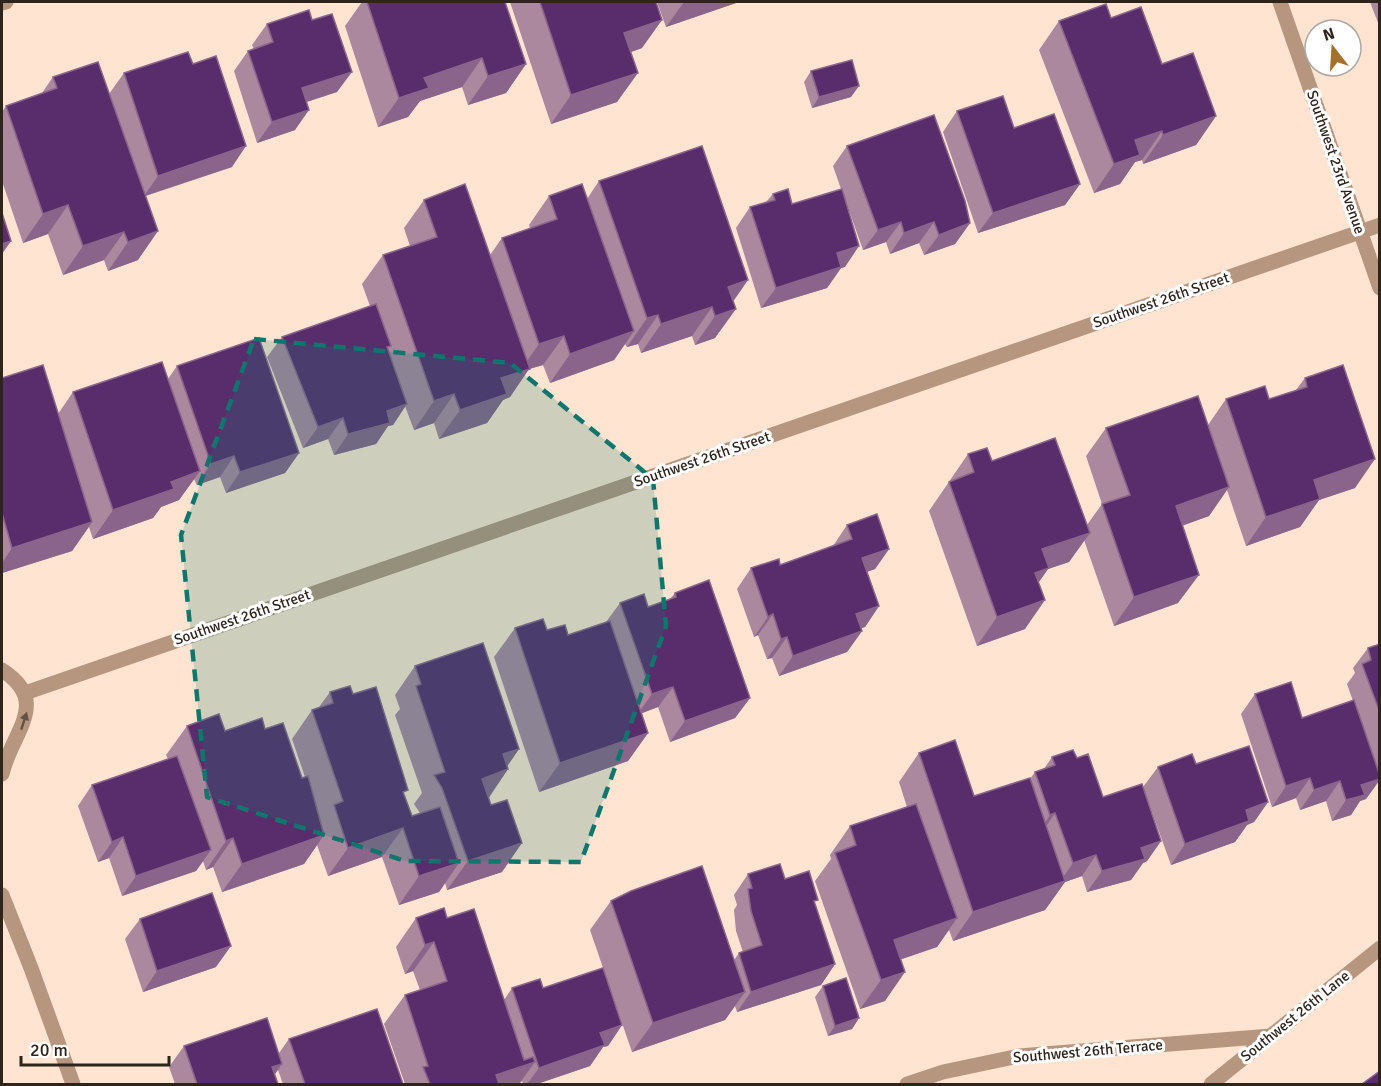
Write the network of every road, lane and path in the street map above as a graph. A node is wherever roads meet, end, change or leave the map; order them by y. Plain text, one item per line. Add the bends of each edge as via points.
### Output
1 (6, 2) edge
2 (1280, 2) edge
3 (2, 3) edge
4 (1380, 225) edge
5 (1360, 232) junction
6 (1380, 288) edge
7 (2, 670) edge
8 (25, 693) junction
9 (2, 774) edge
10 (2, 895) edge
11 (1380, 948) edge
12 (1271, 1036) junction
13 (73, 1084) edge
14 (908, 1084) edge
15 (1211, 1084) edge

1 - 3 street
2 - 5 street, Southwest 23rd Avenue
4 - 5 street, Southwest 26th Street
5 - 6 street, Southwest 23rd Avenue
5 - 8 street, Southwest 26th Street
7 - 8 street
9 -> 8 street via 28,708
10 - 13 street
11 - 12 street, Southwest 26th Lane
12 - 14 street, Southwest 26th Terrace via 1019,1056 943,1072
12 - 15 street, Southwest 26th Lane

